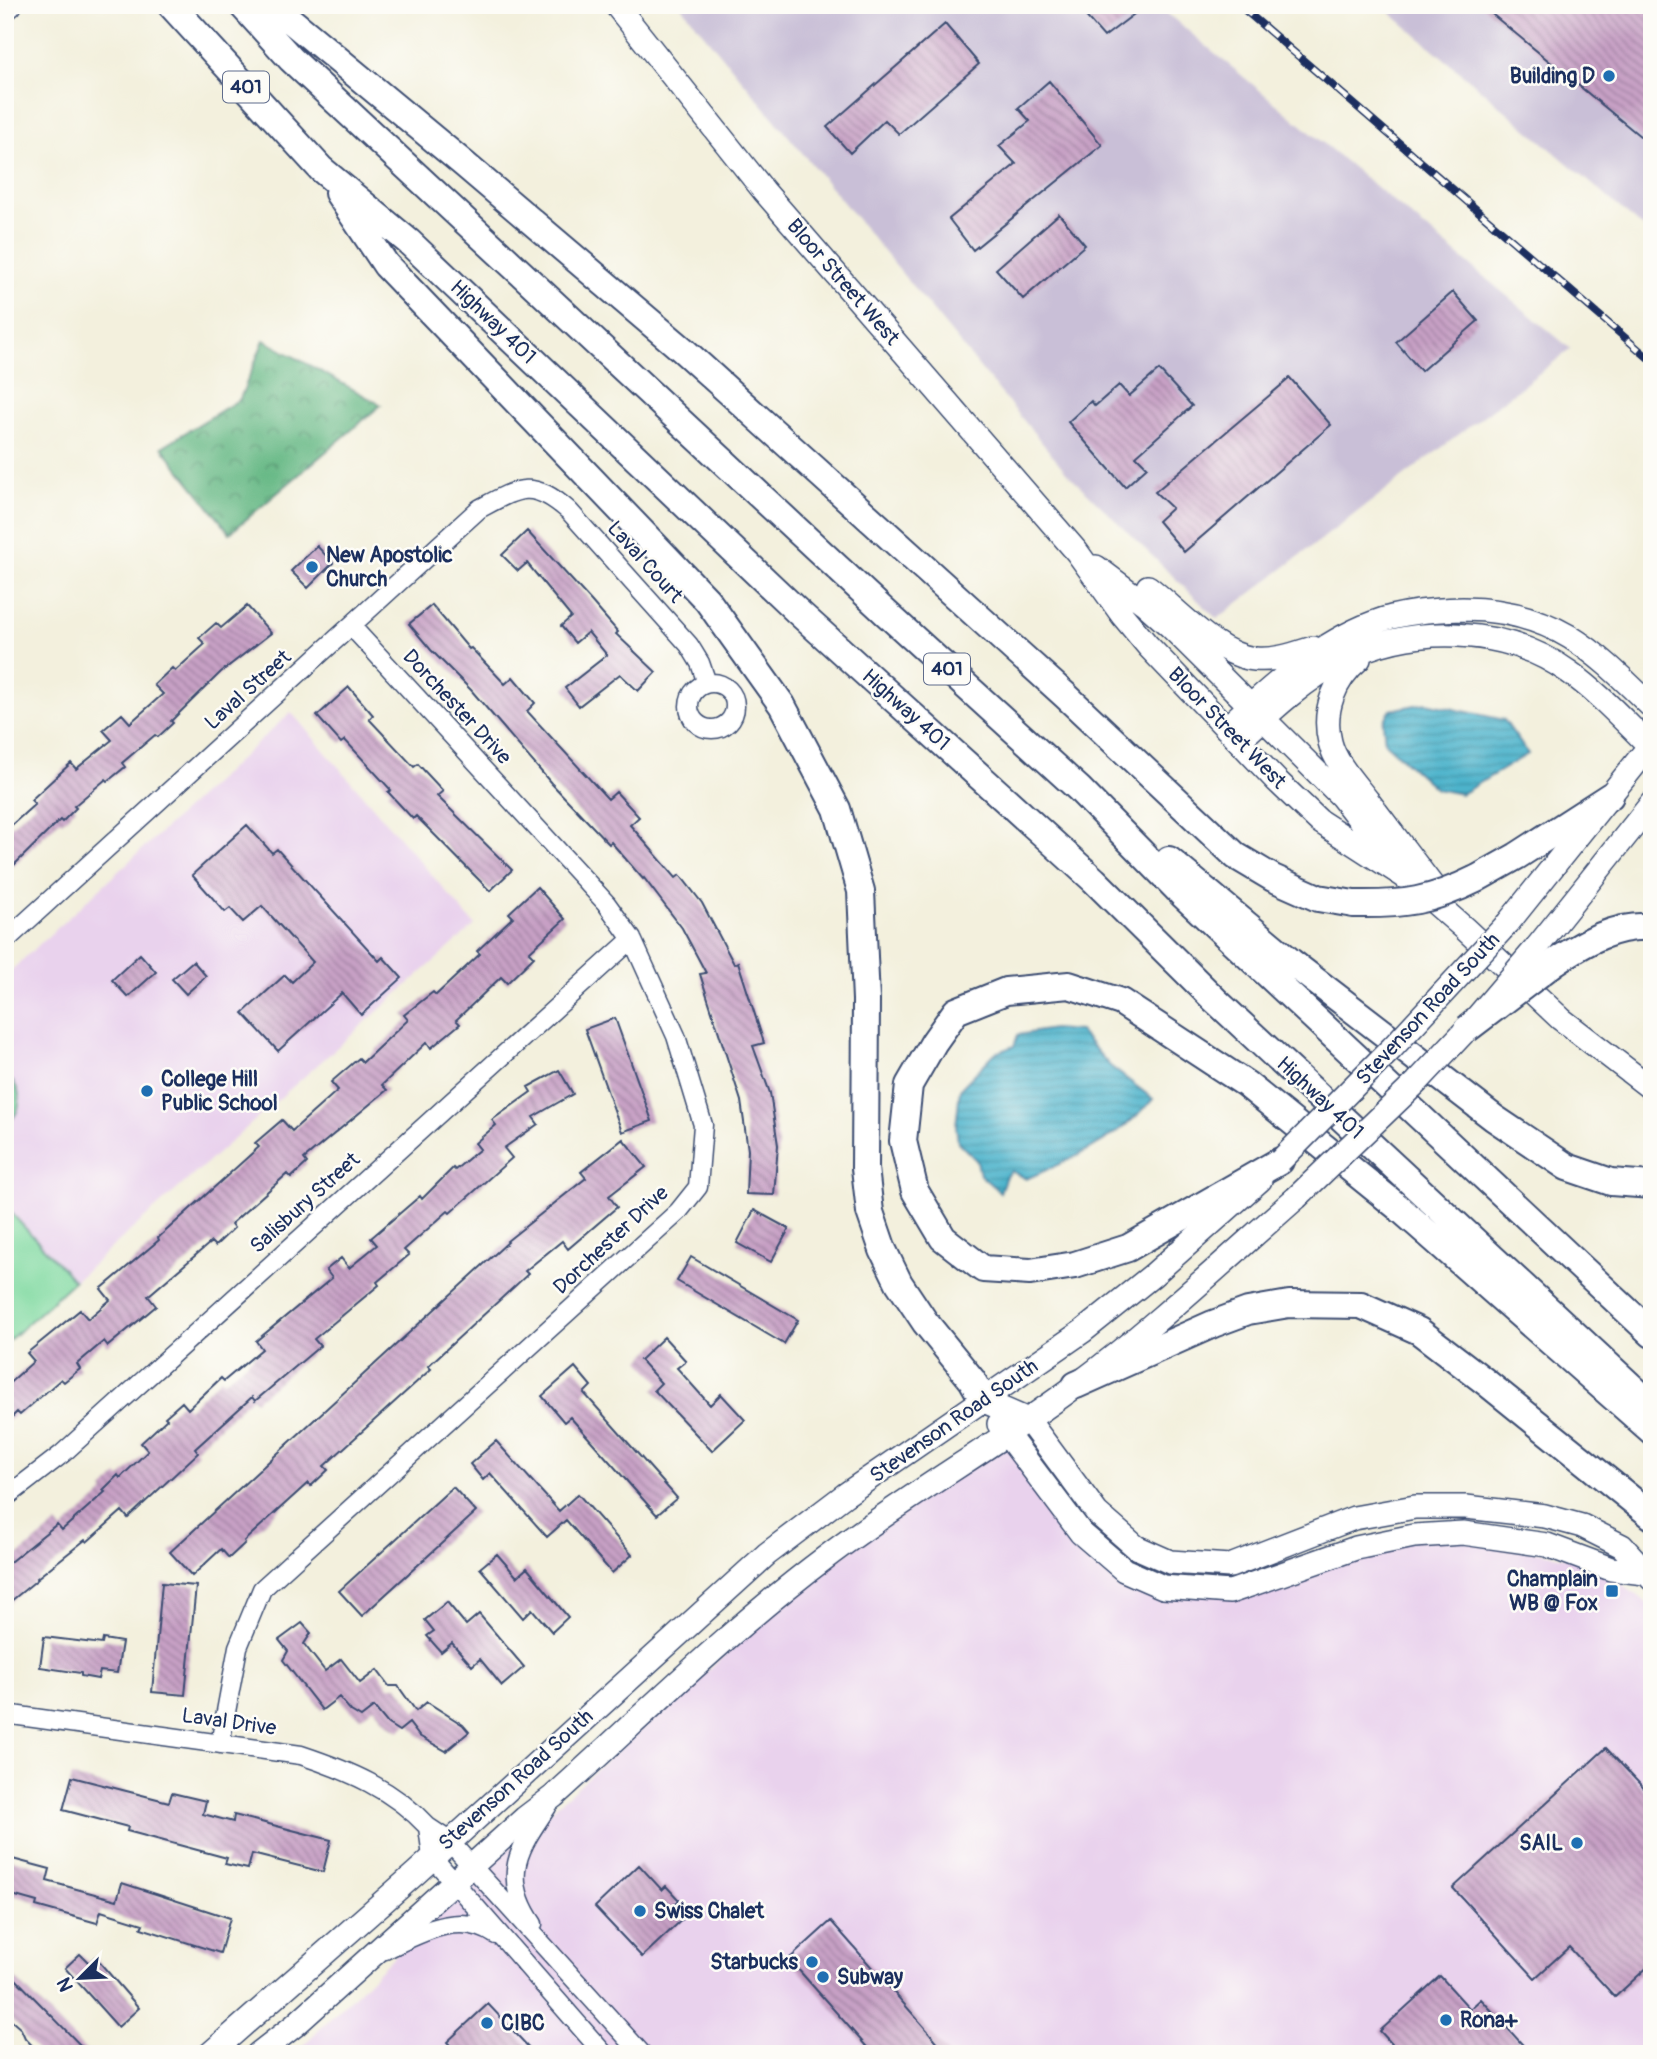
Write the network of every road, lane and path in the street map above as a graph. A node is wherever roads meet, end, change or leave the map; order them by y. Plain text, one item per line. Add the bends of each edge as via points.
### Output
1 (10, 5) edge
2 (170, 5) edge
3 (242, 5) edge
4 (272, 5) edge
5 (616, 5) edge
6 (5, 9) edge
7 (321, 169) junction
8 (531, 489) joint
9 (1057, 530) junction
10 (1077, 552) junction
11 (352, 627) junction
12 (1333, 642) junction
13 (1376, 645) junction
14 (707, 682) dead end
15 (1652, 706) edge
16 (1256, 713) junction
17 (1233, 735) junction
18 (1651, 746) edge
19 (1079, 789) junction
20 (1610, 796) junction
21 (1652, 803) edge
22 (1404, 876) junction
23 (1652, 927) edge
24 (1464, 928) junction
25 (632, 939) junction
26 (5, 941) edge
27 (1546, 954) junction
28 (1467, 1029) joint
29 (1652, 1089) edge
30 (1280, 1161) junction
31 (1652, 1185) edge
32 (1652, 1335) edge
33 (1076, 1385) junction
34 (984, 1401) junction
35 (1652, 1406) edge
36 (1028, 1420) junction
37 (1652, 1431) edge
38 (1006, 1435) junction
39 (5, 1498) edge
40 (1652, 1516) edge
41 (1648, 1576) edge
42 (6, 1716) edge
43 (220, 1744) junction
44 (554, 1796) junction
45 (428, 1827) junction
46 (449, 1841) junction
47 (432, 1857) junction
48 (471, 1866) junction
49 (454, 1883) junction
50 (506, 1942) junction
51 (373, 1956) junction
52 (566, 1970) junction
53 (210, 2054) edge
54 (258, 2054) edge
55 (604, 2054) edge
56 (642, 2054) edge

1 - 6 main road
2 - 7 highway, Highway 401 / 401
3 - 19 highway, 401 via 291,59
4 - 20 highway, bridge via 683,350 1236,856 1273,878 1318,898 1354,904 1420,901 1476,879
5 - 9 main road, Bloor Street West via 772,200
7 - 34 highway via 386,265 707,600 782,705 837,809 861,891 865,1168 870,1212 899,1283
7 - 35 highway, Highway 401 / 401 via 409,242 797,611 1094,880 1215,1000
8 - 11 street, Laval Street via 509,492 479,509
8 - 14 street, Laval Court via 552,495 569,511 689,645
9 - 10 main road, Bloor Street West
9 - 12 main road via 1111,559 1222,647 1241,655 1279,657
10 - 16 main road, Bloor Street West via 1144,603
10 - 17 main road, Bloor Street West via 1148,646
11 - 25 street, Dorchester Drive via 606,903
11 - 26 street, Laval Street
12 - 15 main road via 1374,622 1405,614 1486,609 1527,618 1569,637 1606,663
12 - 16 main road via 1307,660
13 - 16 main road via 1322,671
13 - 18 main road via 1457,635 1542,655 1568,671
13 - 24 main road via 1341,676 1334,690 1330,742 1343,769
16 - 17 main road
16 - 22 main road, Bloor Street West via 1341,796
17 - 22 main road, Bloor Street West via 1319,821
18 - 20 main road, Stevenson Road South
19 - 31 highway via 1291,962 1494,1118 1567,1167 1611,1182
19 - 32 highway, 401 via 1182,894
20 - 30 main road, Stevenson Road South, bridge via 1508,923
21 - 27 main road
22 - 24 main road, Bloor Street West
23 - 27 highway via 1634,925 1606,932 1577,947
24 - 29 main road, Bloor Street West via 1561,1019
25 - 39 street, Salisbury Street via 62,1454
25 - 43 street, Dorchester Drive via 676,1036 703,1125 698,1187 678,1212 262,1589 238,1647
27 - 28 highway, bridge
28 - 33 main road, Stevenson Road South, bridge via 1296,1198
30 - 34 main road, Stevenson Road South via 1153,1275
30 - 37 highway via 1128,1248 1075,1265 1030,1272 983,1269 943,1238 915,1191 903,1141 909,1085 956,1011 1006,991 1069,985 1121,1002 1246,1084 1398,1207
33 - 36 main road, Stevenson Road South
33 - 40 highway via 1248,1311 1289,1304 1361,1305 1419,1331
34 - 36 main road
34 - 38 main road
34 - 46 main road, Stevenson Road South via 845,1495 767,1555
36 - 38 main road, Stevenson Road South
36 - 41 main road via 1097,1513 1136,1546 1170,1562 1230,1566 1354,1518 1415,1507 1466,1507 1545,1516 1582,1526 1622,1546
38 - 41 main road via 1081,1533 1124,1570 1163,1587 1230,1592 1356,1548 1414,1536 1463,1533 1547,1545 1611,1569
38 - 44 main road, Stevenson Road South via 869,1526 792,1584
42 - 43 street, Laval Drive
43 - 45 street, Laval Drive via 301,1755 337,1767 400,1801
44 - 48 main road, Stevenson Road South
44 - 52 street, Laval Drive via 522,1845 516,1866 517,1892
45 - 46 street, Laval Drive
45 - 47 street
46 - 47 main road, Stevenson Road South
46 - 48 street, Laval Drive
47 - 49 street
47 - 53 main road, Stevenson Road South
48 - 49 main road, Stevenson Road South
48 - 52 street, Laval Drive
49 - 50 street
49 - 51 main road, Stevenson Road South
50 - 51 street via 485,1928 449,1924
50 - 55 street
51 - 54 main road, Stevenson Road South
52 - 56 street, Laval Drive

